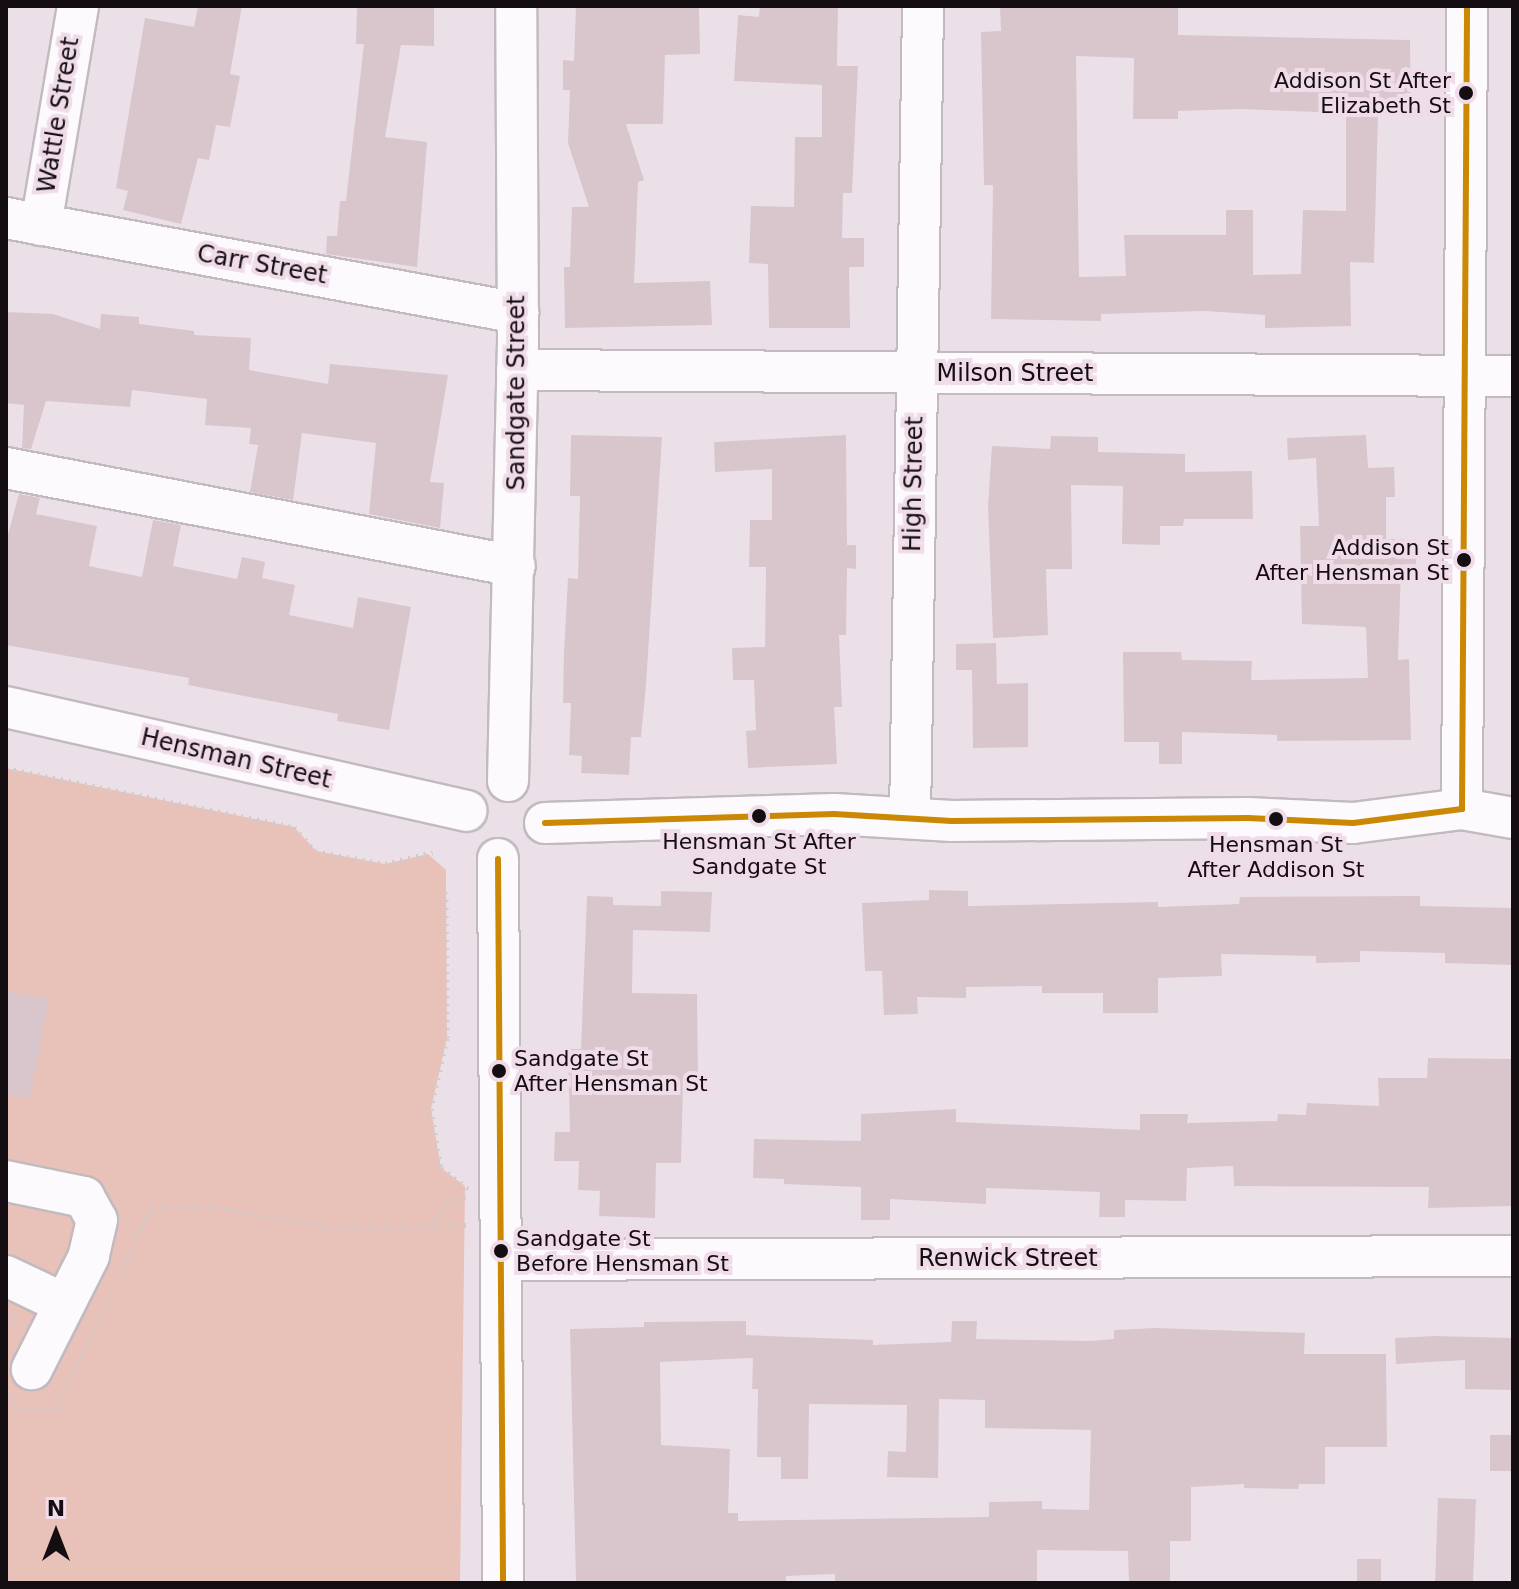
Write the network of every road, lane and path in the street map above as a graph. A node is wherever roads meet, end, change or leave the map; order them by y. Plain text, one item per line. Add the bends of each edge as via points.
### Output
1 (78, 6) edge
2 (516, 6) edge
3 (923, 6) edge
4 (1467, 6) edge
5 (24, 221) edge
6 (518, 313) junction
7 (517, 370) junction
8 (921, 374) junction
9 (1464, 376) junction
10 (1513, 376) edge
11 (6, 468) edge
12 (515, 566) junction
13 (6, 707) edge
14 (6, 768) edge
15 (508, 781) junction
16 (1462, 809) junction
17 (466, 811) junction
18 (1510, 815) edge
19 (910, 818) junction
20 (545, 823) junction
21 (433, 852) dead end
22 (498, 859) junction
23 (446, 892) dead end
24 (6, 1181) edge
25 (430, 1225) junction
26 (478, 1225) dead end
27 (1513, 1256) edge
28 (503, 1260) junction
29 (6, 1276) edge
30 (65, 1304) junction
31 (19, 1378) edge
32 (503, 1583) edge

1 - 5 street, Wattle Street
2 - 6 street, Sandgate Street
3 - 8 street, High Street
4 - 9 street
5 - 6 street, Carr Street
6 - 7 street, Sandgate Street
7 - 8 street, Milson Street
7 - 12 street, Sandgate Street
8 - 9 street, Milson Street
8 - 19 street, High Street via 913,416
9 - 10 street, Milson Street
9 - 16 street
11 - 12 street
12 - 15 street, Sandgate Street
13 - 17 street, Hensman Street
14 - 21 path via 294,827 315,851 385,864
15 - 17 street via 477,792
15 - 20 street via 530,790
16 - 18 street
16 - 19 street via 1353,823
17 - 22 street via 468,836
19 - 20 street via 819,815
20 - 22 street via 534,847 523,855
22 - 28 street
23 - 25 path via 447,1038 431,1109 441,1168 478,1196 448,1201
24 - 30 street via 62,1191 92,1206 97,1236
25 - 26 path
25 - 31 path via 328,1227 227,1209 152,1206 57,1408 15,1409
27 - 28 street, Renwick Street
28 - 32 street
29 - 30 street
30 - 31 street

